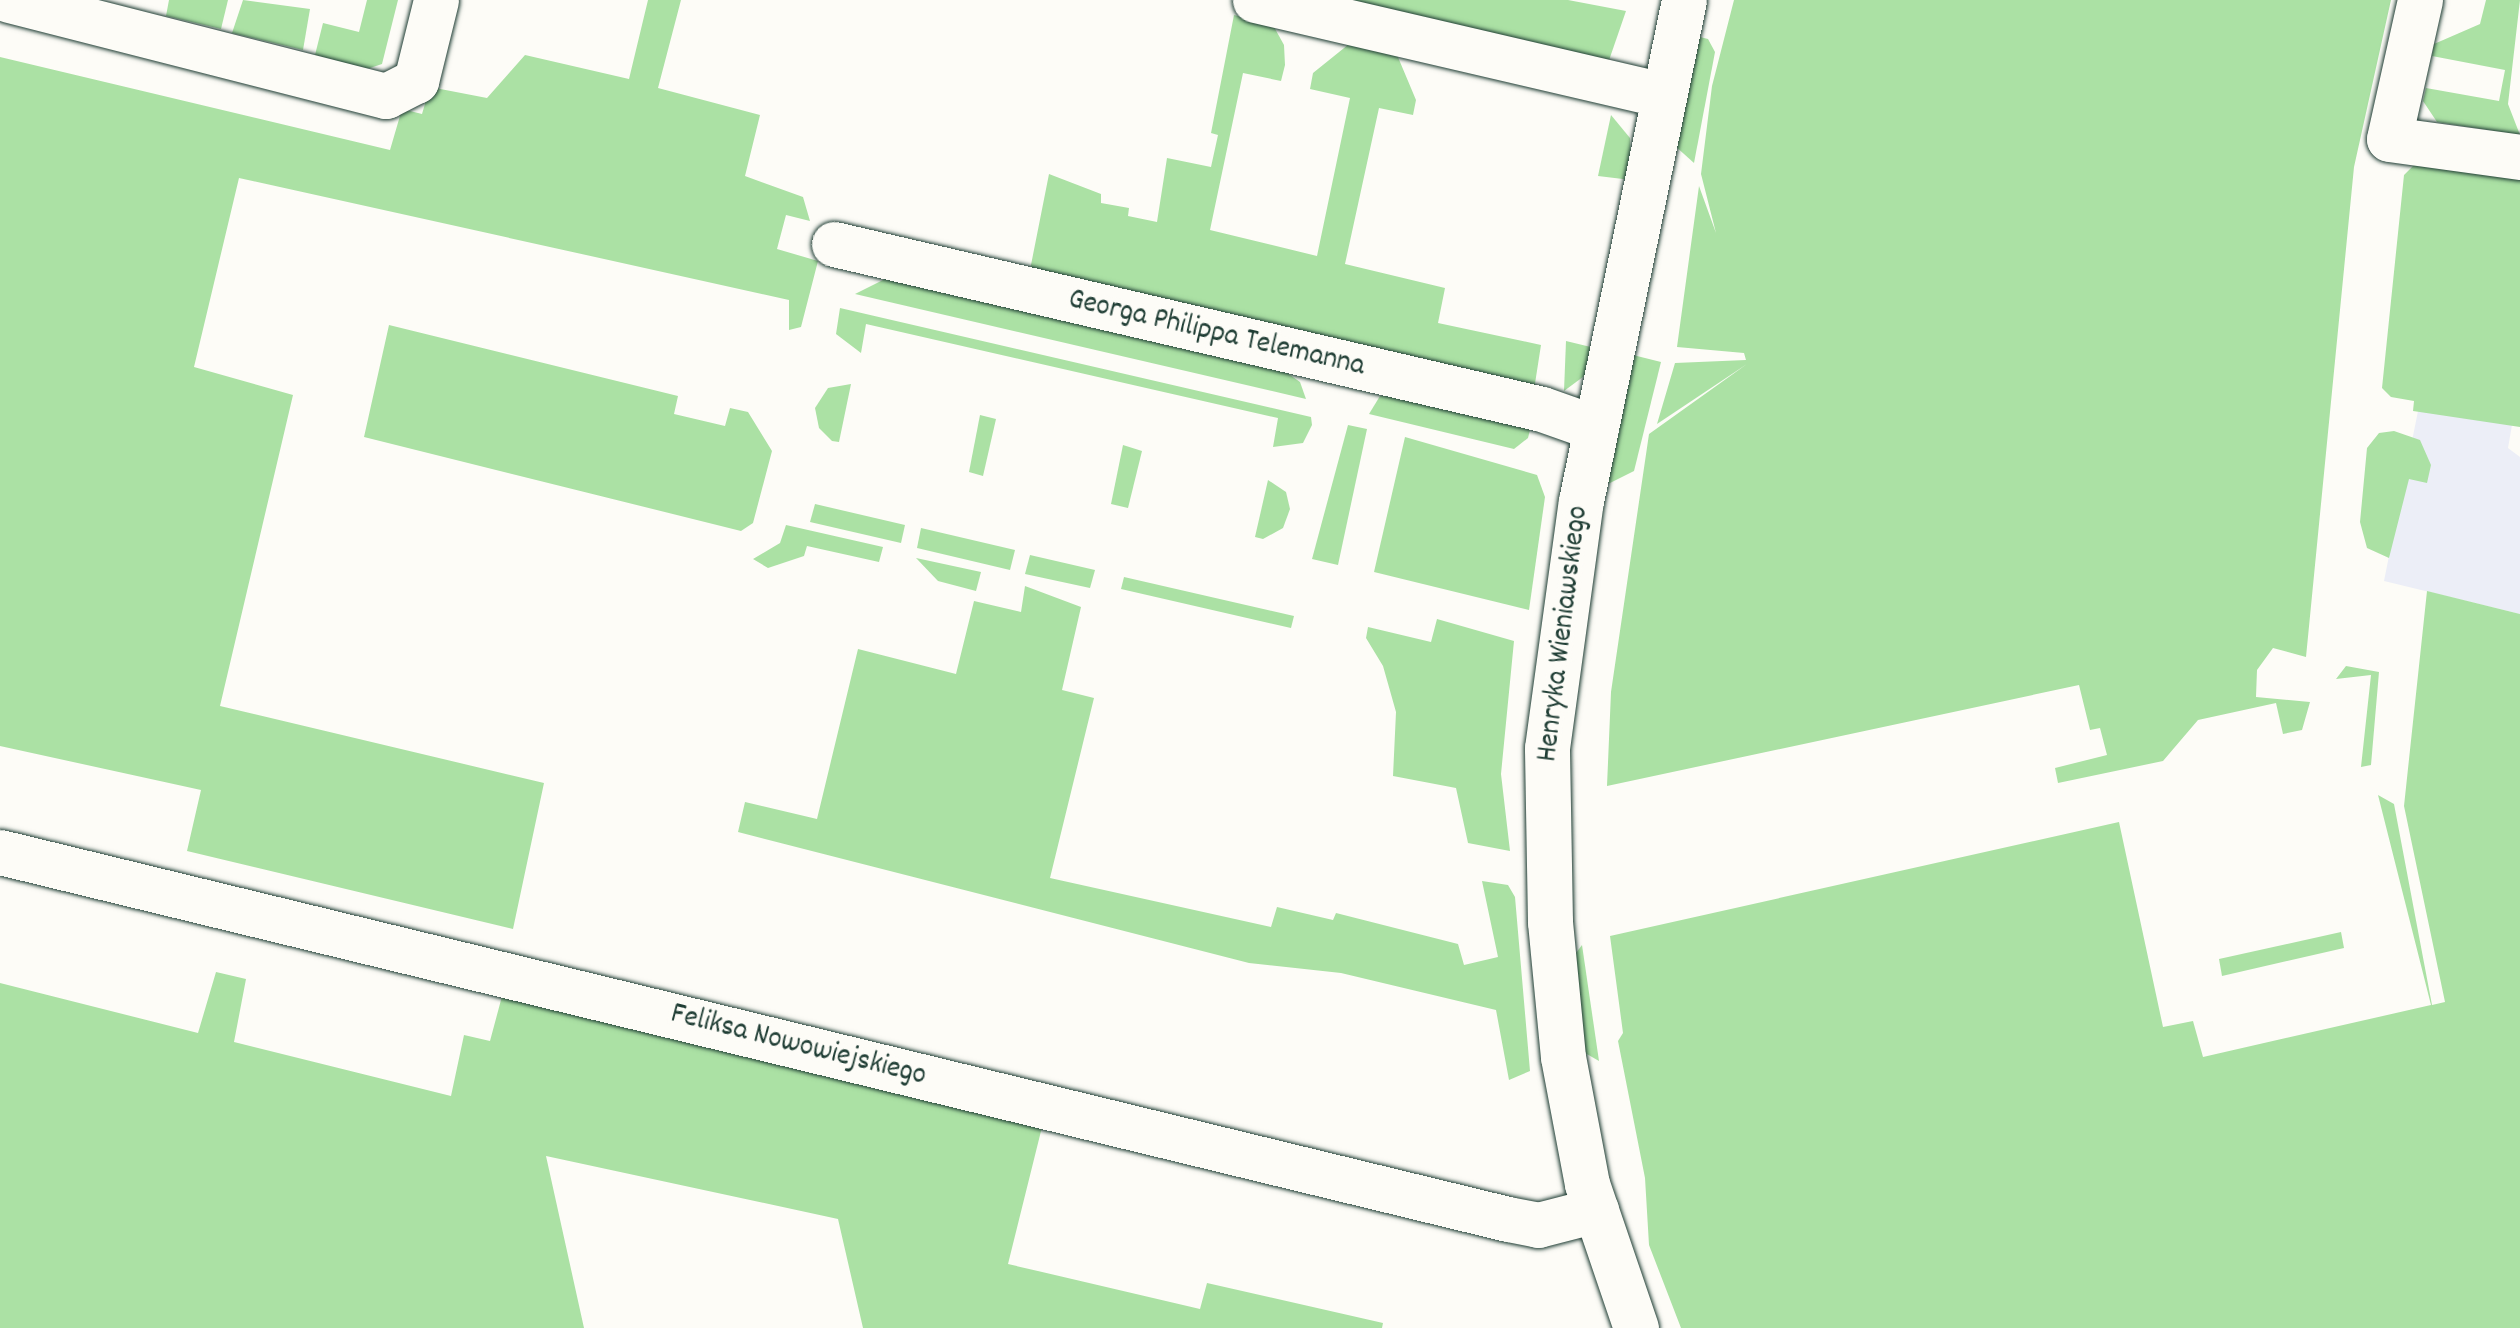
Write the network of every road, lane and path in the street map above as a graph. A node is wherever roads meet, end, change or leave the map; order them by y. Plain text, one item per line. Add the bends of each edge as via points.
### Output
1 (9, 0) edge
2 (436, 0) edge
3 (1255, 0) edge
4 (1684, 0) edge
5 (2420, 0) edge
6 (1662, 95) junction
7 (2520, 158) edge
8 (834, 244) dead end
9 (1596, 428) junction
10 (0, 852) edge
11 (1596, 1210) junction
12 (1636, 1328) edge

1 - 2 street via 386,96 416,81
3 - 6 street
4 - 6 street, Henryka Wieniawskiego
5 - 7 street via 2389,140
6 - 9 street, Henryka Wieniawskiego
8 - 9 street, Georga Philippa Telemanna via 1542,409
9 - 11 street, Henryka Wieniawskiego via 1546,748 1550,922 1563,1057
10 - 11 street, Feliksa Nowowiejskiego via 1508,1219 1538,1225
11 - 12 street, Henryka Wieniawskiego

